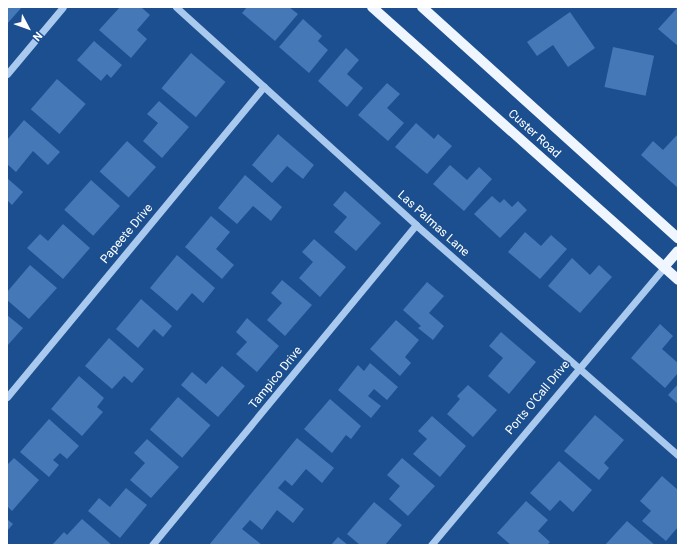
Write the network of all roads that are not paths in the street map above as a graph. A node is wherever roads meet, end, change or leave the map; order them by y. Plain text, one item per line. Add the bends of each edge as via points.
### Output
1 (63, 7) edge
2 (176, 7) edge
3 (372, 7) edge
4 (422, 7) edge
5 (7, 74) edge
6 (264, 86) junction
7 (416, 225) junction
8 (678, 238) edge
9 (678, 251) edge
10 (664, 267) junction
11 (678, 280) edge
12 (578, 367) junction
13 (7, 397) edge
14 (678, 455) edge
15 (152, 545) edge
16 (431, 545) edge

1 - 5 street
2 - 6 street, Las Palmas Lane
3 - 10 main road, Custer Road
4 - 8 main road, Custer Road
6 - 7 street, Las Palmas Lane
6 - 13 street, Papeete Drive
7 - 12 street, Las Palmas Lane
7 - 15 street, Tampico Drive
9 - 10 main road
10 - 11 main road, Custer Road
10 - 12 street, Ports O'Call Drive
12 - 14 street, Las Palmas Lane
12 - 16 street, Ports O'Call Drive

